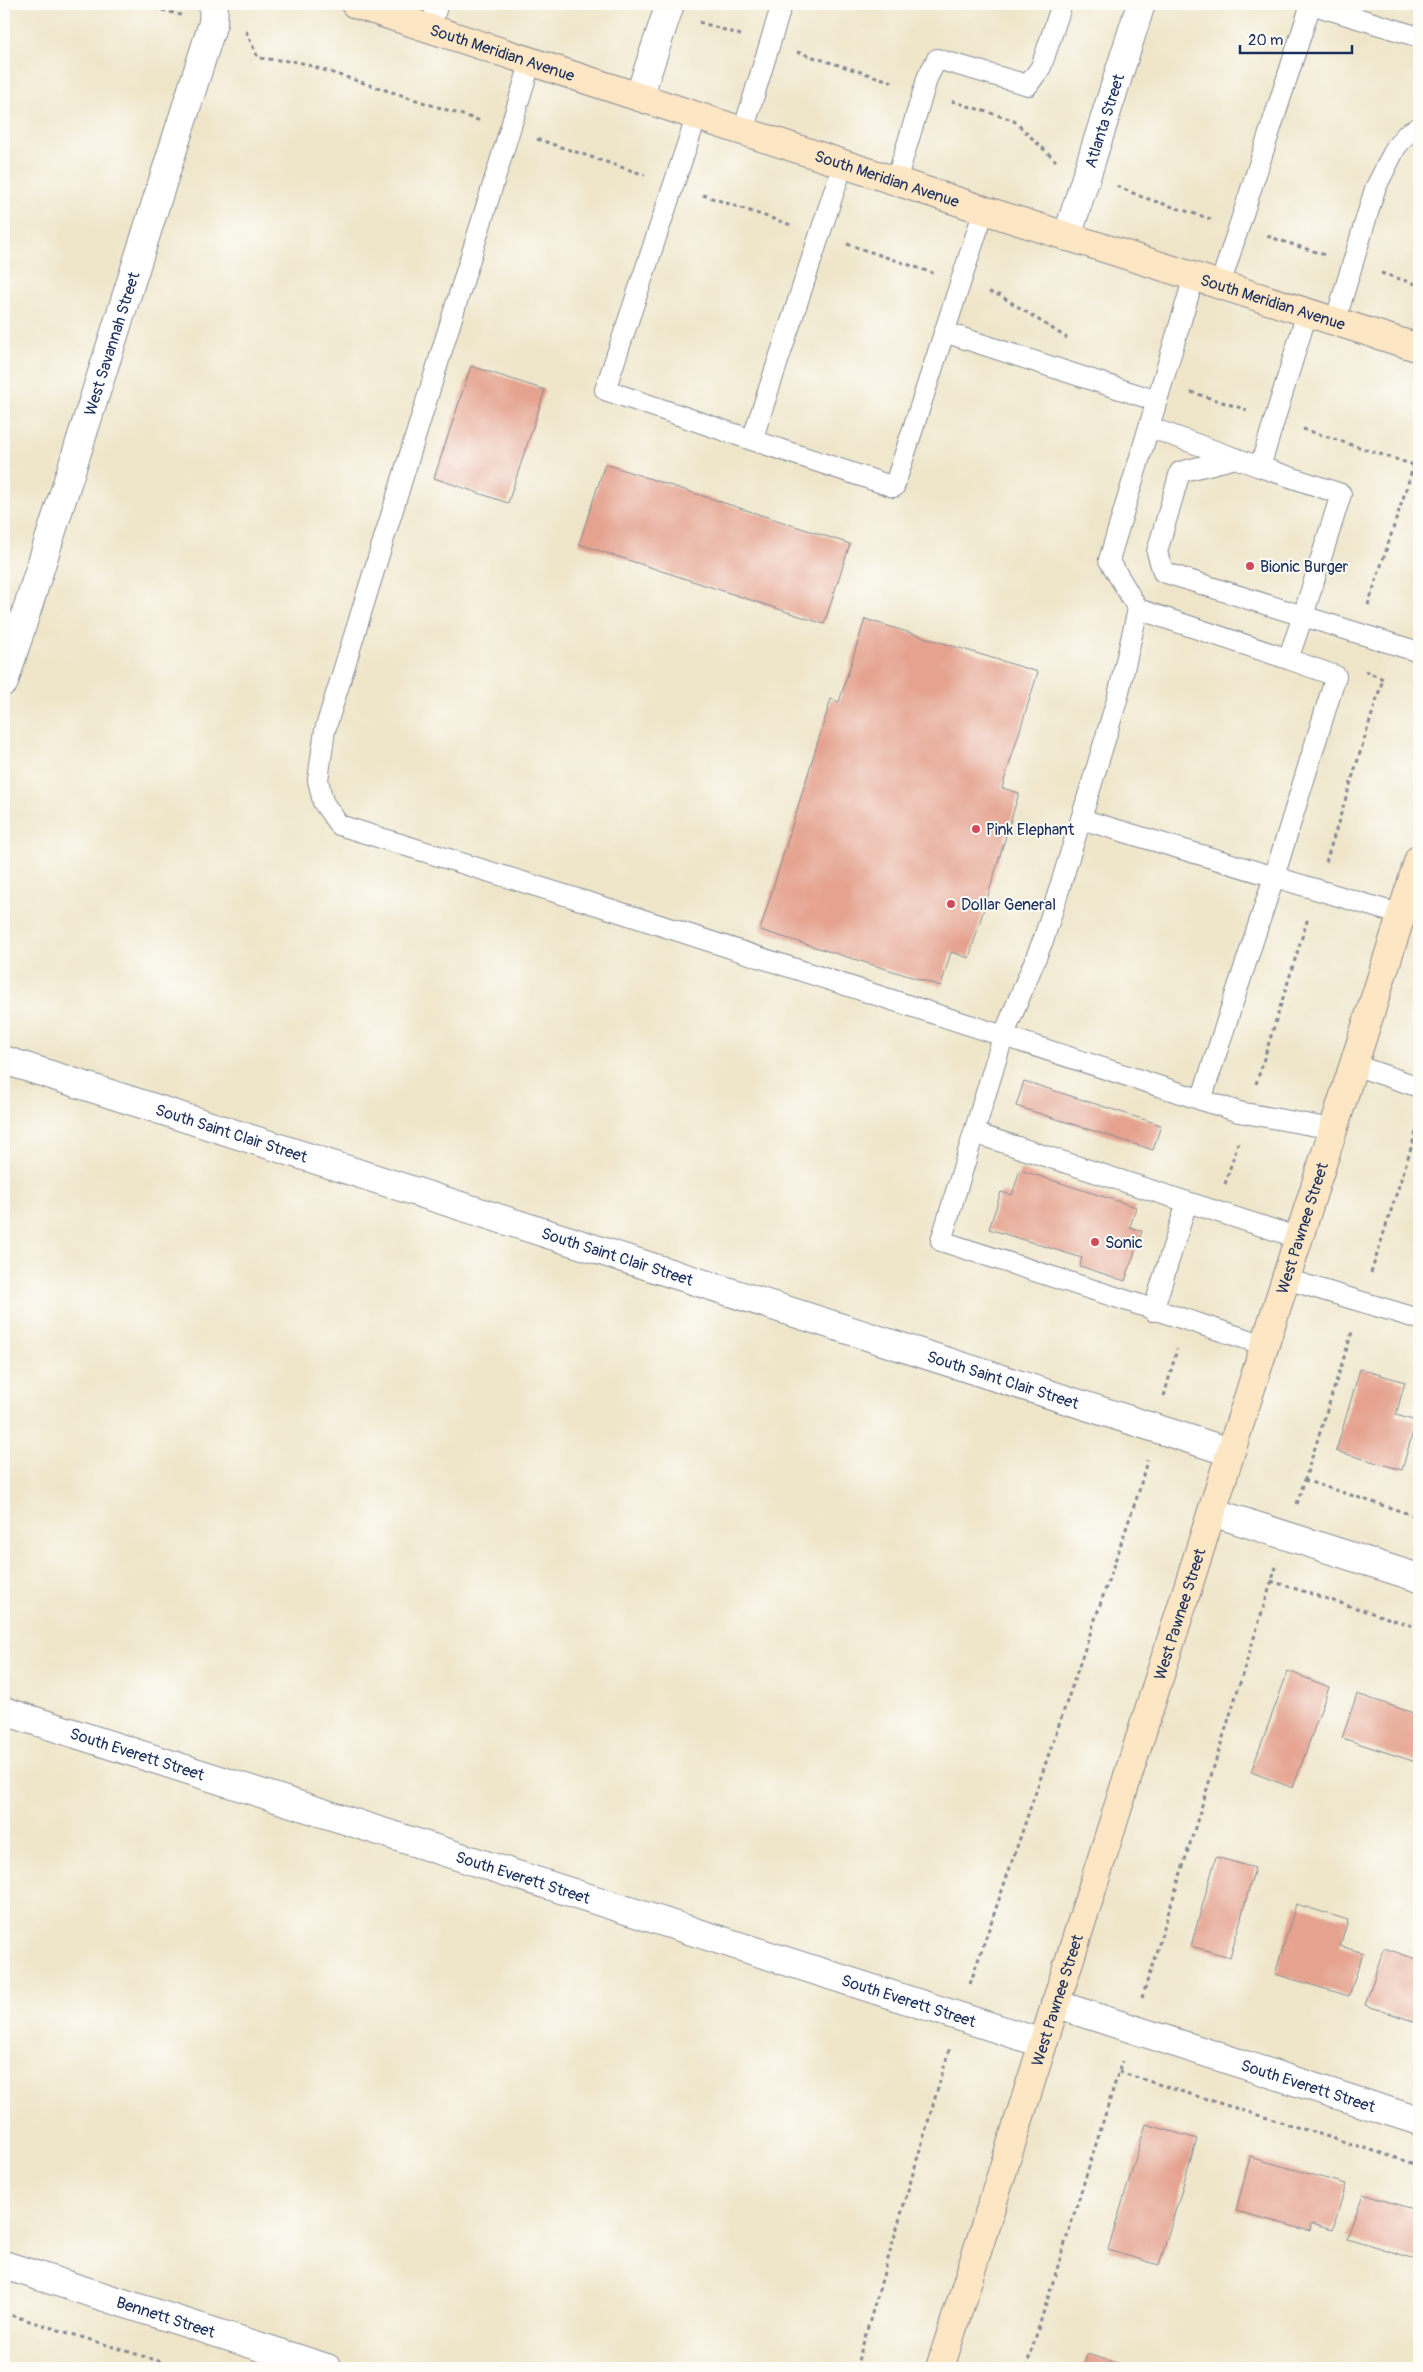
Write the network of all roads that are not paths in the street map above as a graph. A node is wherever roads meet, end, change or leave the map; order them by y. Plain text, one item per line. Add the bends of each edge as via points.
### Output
1 (355, 4) edge
2 (782, 4) edge
3 (1062, 4) edge
4 (1141, 4) edge
5 (669, 8) edge
6 (214, 13) edge
7 (434, 16) edge
8 (1419, 37) edge
9 (531, 61) junction
10 (639, 97) junction
11 (697, 115) junction
12 (1419, 127) edge
13 (743, 130) junction
14 (843, 164) junction
15 (896, 181) junction
16 (984, 210) junction
17 (1067, 237) junction
18 (1207, 281) junction
19 (1307, 313) junction
20 (1335, 322) junction
21 (944, 332) junction
22 (1419, 348) edge
23 (1160, 392) junction
24 (1149, 427) junction
25 (752, 440) junction
26 (1236, 458) junction
27 (1260, 466) junction
28 (1138, 609) junction
29 (1303, 616) junction
30 (1419, 652) edge
31 (1288, 659) junction
32 (4, 682) edge
33 (1081, 820) junction
34 (1419, 859) edge
35 (1274, 877) junction
36 (1402, 915) junction
37 (1004, 1037) junction
38 (4, 1060) edge
39 (1354, 1065) junction
40 (1419, 1086) edge
41 (1201, 1100) junction
42 (1333, 1129) junction
43 (974, 1132) junction
44 (1187, 1202) junction
45 (1299, 1238) junction
46 (1286, 1278) junction
47 (1153, 1311) junction
48 (1419, 1319) edge
49 (1265, 1345) junction
50 (1230, 1452) junction
51 (1212, 1512) junction
52 (1419, 1578) edge
53 (4, 1711) edge
54 (1055, 2004) junction
55 (1042, 2043) junction
56 (1419, 2121) edge
57 (4, 2265) edge
58 (327, 2368) edge
59 (940, 2368) edge

1 - 7 main road, South Meridian Avenue
2 - 13 lane
3 - 15 lane via 1041,67 1028,85 936,59
4 - 17 street, Atlanta Street
5 - 10 street
6 - 32 street, West Savannah Street
7 - 9 main road, South Meridian Avenue
8 - 18 lane via 1311,4 1238,227
9 - 10 main road, South Meridian Avenue
9 - 37 lane via 325,730 318,780 323,802 339,825
10 - 11 main road, South Meridian Avenue
11 - 13 main road, South Meridian Avenue
11 - 25 lane via 605,390
12 - 20 lane via 1407,134 1396,147 1375,189
13 - 14 main road, South Meridian Avenue
14 - 15 main road, South Meridian Avenue
14 - 25 lane
15 - 16 main road, South Meridian Avenue
16 - 17 main road, South Meridian Avenue
16 - 21 lane
17 - 18 main road, South Meridian Avenue
18 - 19 main road, South Meridian Avenue
18 - 23 lane
19 - 20 main road, South Meridian Avenue
19 - 27 lane
20 - 22 main road, South Meridian Avenue
21 - 23 lane
21 - 25 lane via 894,487
23 - 24 lane
24 - 26 lane
24 - 28 lane via 1109,560
26 - 27 lane
26 - 29 lane via 1180,472 1157,552 1163,572
27 - 29 lane via 1341,494
28 - 31 lane
28 - 33 lane
29 - 30 lane
29 - 31 lane
31 - 35 lane via 1336,676
33 - 35 lane
33 - 37 lane via 1044,938
34 - 36 main road, West Pawnee Street
35 - 36 lane
35 - 41 lane
36 - 39 main road, West Pawnee Street
37 - 41 lane
37 - 43 lane
38 - 50 street, South Saint Clair Street
39 - 40 lane
39 - 42 main road, West Pawnee Street
41 - 42 lane via 1239,1112
42 - 45 main road, West Pawnee Street
43 - 44 lane
43 - 47 lane via 941,1241
44 - 45 lane
44 - 47 lane
45 - 46 main road, West Pawnee Street
46 - 48 lane
46 - 49 main road, West Pawnee Street
47 - 49 lane
49 - 50 main road, West Pawnee Street
50 - 51 main road, West Pawnee Street
51 - 52 street
51 - 54 main road, West Pawnee Street
53 - 55 street, South Everett Street
54 - 55 main road, West Pawnee Street
54 - 56 street, South Everett Street
55 - 59 main road, West Pawnee Street
57 - 58 street, Bennett Street

